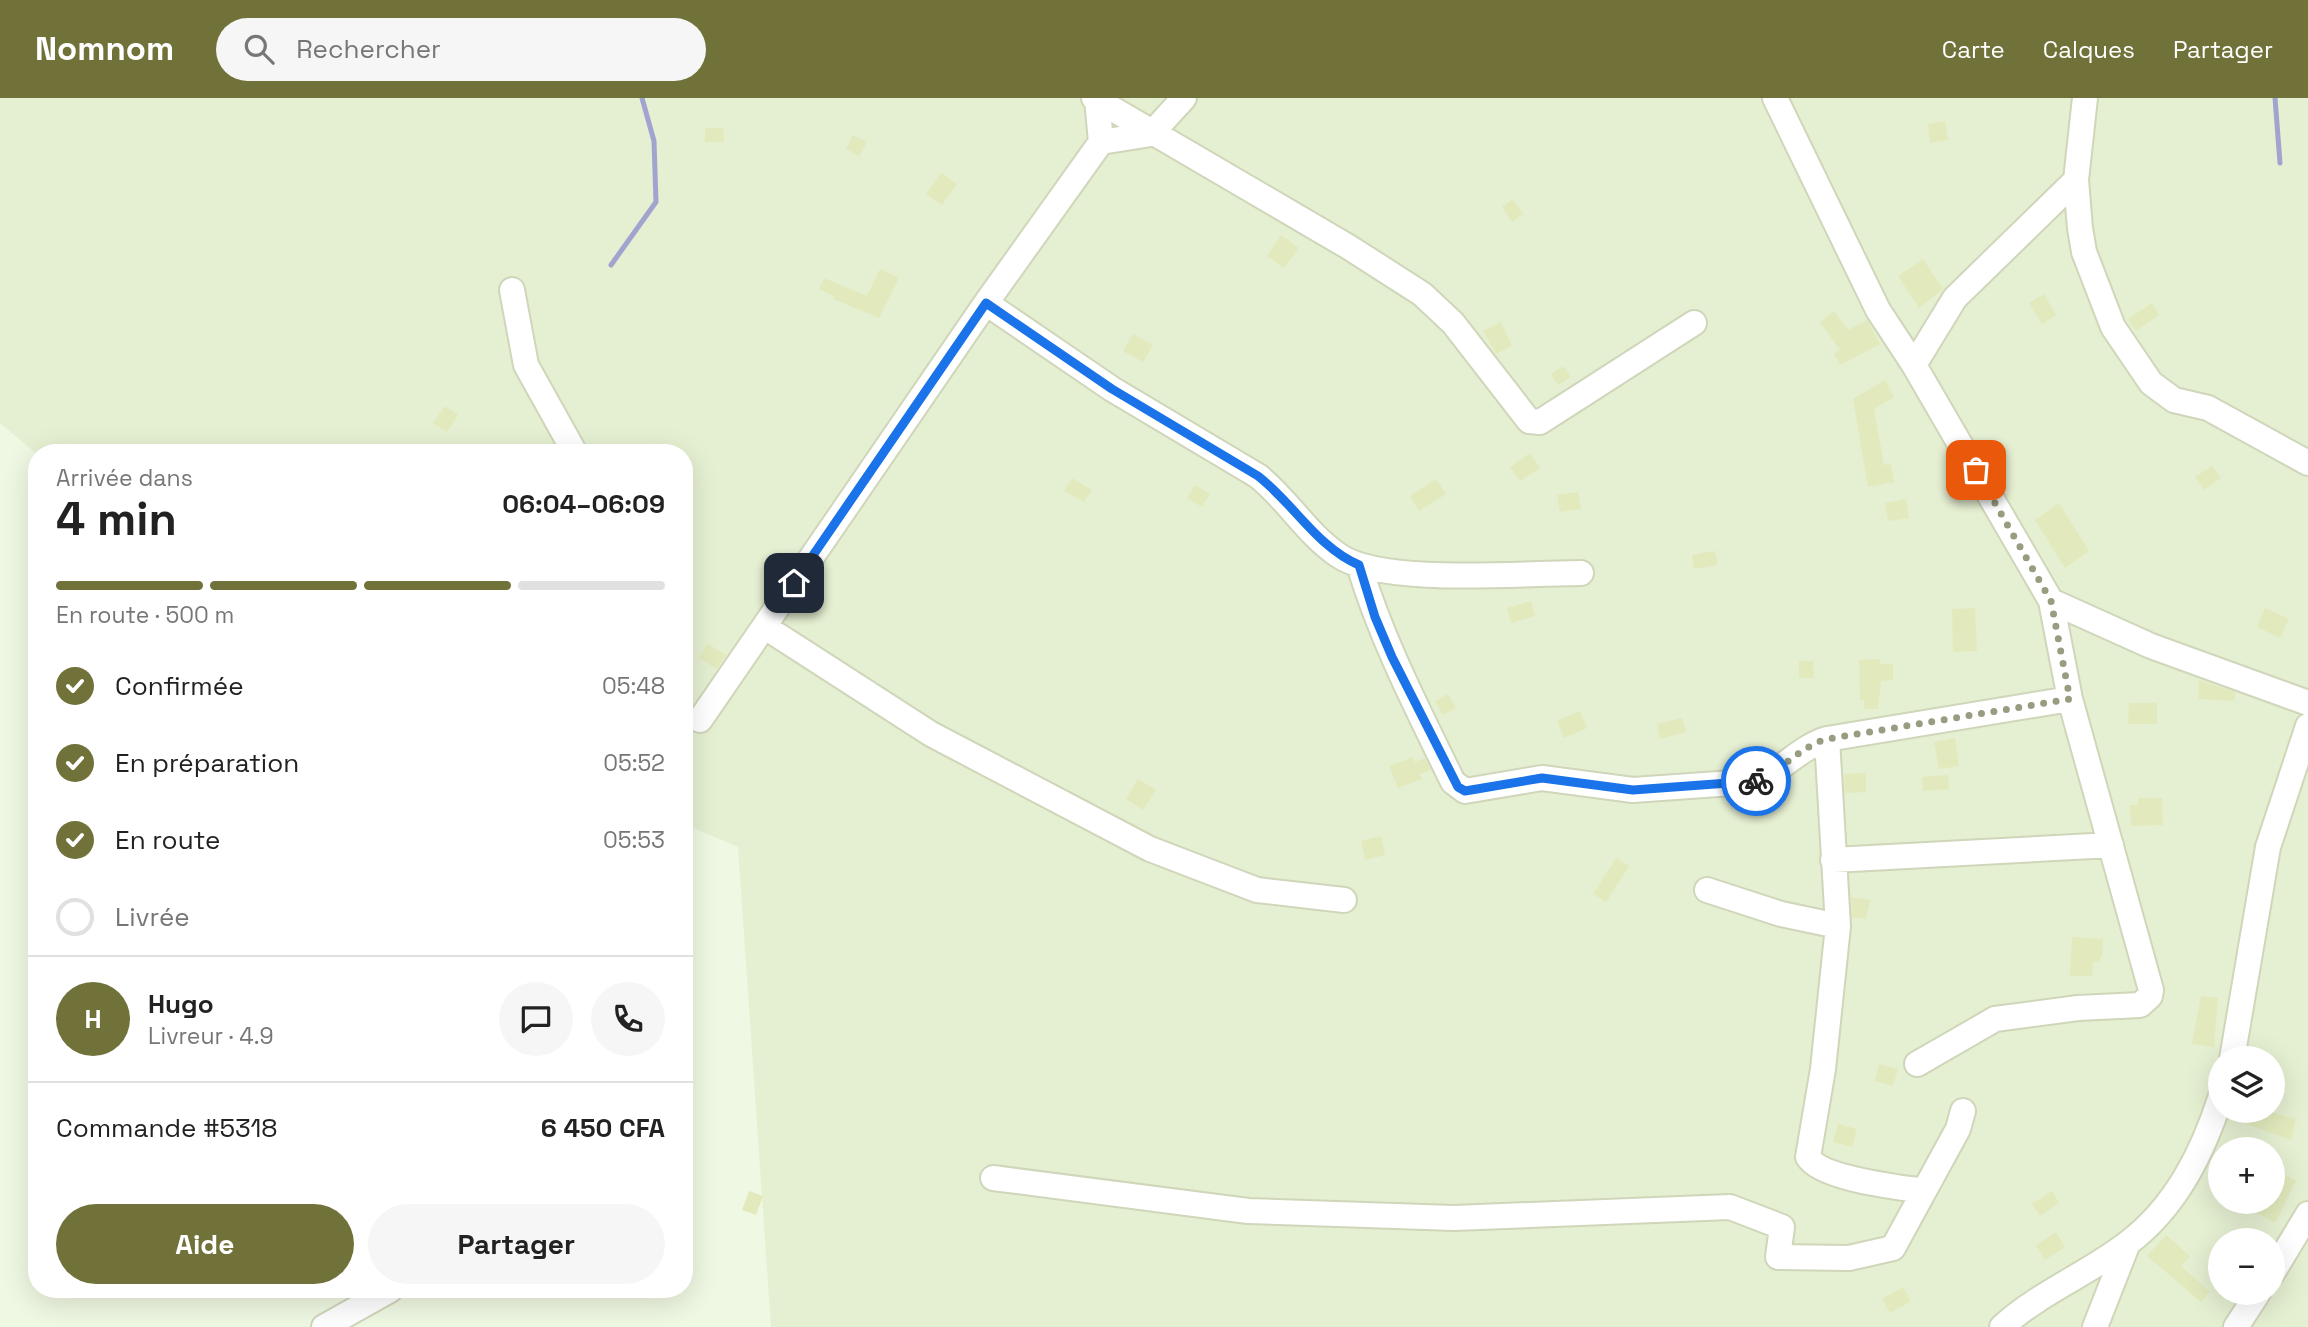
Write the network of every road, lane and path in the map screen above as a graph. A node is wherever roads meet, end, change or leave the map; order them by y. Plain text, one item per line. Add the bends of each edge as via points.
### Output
1 (1184, 98) edge
2 (1775, 98) edge
3 (2085, 98) edge
4 (1095, 99) edge
5 (1151, 134) junction
6 (1101, 142) junction
7 (2076, 180) junction
8 (512, 290) dead end
9 (986, 303) junction
10 (1693, 323) dead end
11 (1914, 365) junction
12 (570, 444) edge
13 (2308, 463) edge
14 (1359, 565) junction
15 (1581, 573) dead end
16 (2051, 601) junction
17 (765, 626) junction
18 (2070, 699) junction
19 (2308, 703) edge
20 (700, 720) dead end
21 (2308, 726) edge
22 (1827, 739) junction
23 (2111, 845) junction
24 (1833, 860) junction
25 (1707, 890) dead end
26 (1344, 900) dead end
27 (1838, 926) junction
28 (2234, 1046) edge
29 (1917, 1064) dead end
30 (1963, 1111) dead end
31 (2210, 1123) edge
32 (993, 1178) dead end
33 (1924, 1191) junction
34 (2308, 1214) edge
35 (2128, 1243) junction
36 (2285, 1252) edge
37 (376, 1298) edge
38 (2250, 1305) edge
39 (324, 1327) edge
40 (2002, 1327) edge
41 (2095, 1327) edge
42 (2236, 1327) edge

1 - 5 street
2 - 11 street via 1878,310
3 - 7 street
4 - 5 street
4 - 6 street
5 - 6 street
5 - 10 street via 1422,294 1453,323 1530,421 1541,422
6 - 9 street
7 - 11 street via 1955,298
7 - 13 street via 2084,252 2113,327 2151,383 2174,400 2208,408
8 - 12 street via 526,365
9 - 14 street via 1112,389 1258,476 1339,556
9 - 17 street
11 - 16 street
14 - 15 street via 1422,576
14 - 22 street via 1392,657 1453,782 1465,791 1542,778 1633,790 1747,782 1759,780 1802,748
16 - 18 street
16 - 19 street via 2151,646
17 - 20 street
17 - 26 street via 932,733 1150,849 1257,890
18 - 22 street
18 - 23 street
21 - 28 street via 2268,847
22 - 24 street
23 - 24 street
23 - 29 street via 2151,990 2145,1002 1995,1018
24 - 27 street
25 - 27 street
27 - 33 street via 1823,1069 1808,1157 1814,1165 1867,1182
30 - 33 street
31 - 35 street via 2190,1173 2164,1208
32 - 33 street via 1248,1211 1454,1218 1730,1207 1782,1227 1778,1258 1849,1258 1893,1248
34 - 36 street
35 - 40 street
35 - 41 street
37 - 39 street
38 - 42 street

